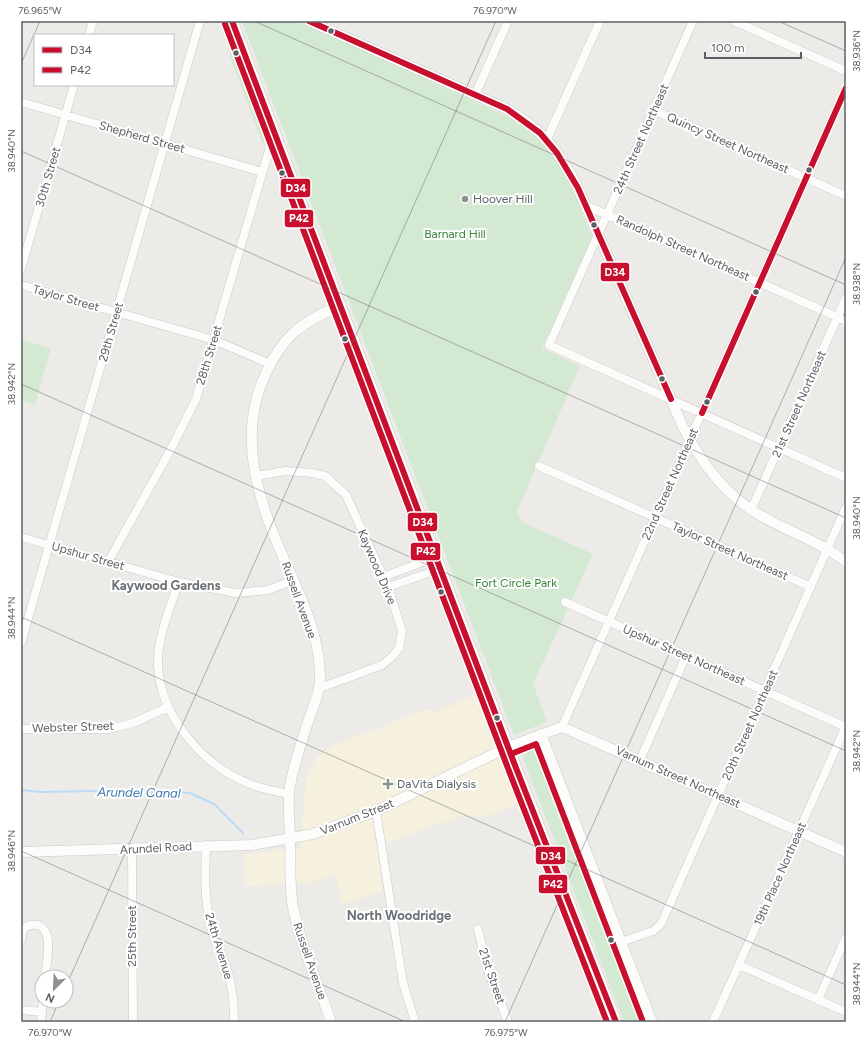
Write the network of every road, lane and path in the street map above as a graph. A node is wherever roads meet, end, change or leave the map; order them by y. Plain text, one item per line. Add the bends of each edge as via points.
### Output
1 (93, 21) edge
2 (200, 21) edge
3 (232, 21) edge
4 (309, 21) edge
5 (508, 21) edge
6 (600, 21) edge
7 (693, 21) edge
8 (734, 21) edge
9 (89, 34) edge
10 (846, 71) edge
11 (74, 86) edge
12 (846, 88) edge
13 (475, 95) junction
14 (21, 102) edge
15 (654, 110) junction
16 (66, 115) junction
17 (274, 133) junction
18 (547, 139) junction
19 (165, 143) junction
20 (262, 172) junction
21 (806, 178) junction
22 (846, 196) edge
23 (585, 205) junction
24 (607, 215) junction
25 (599, 234) junction
26 (21, 269) edge
27 (760, 282) junction
28 (21, 285) edge
29 (846, 298) edge
30 (340, 306) junction
31 (117, 312) junction
32 (837, 317) junction
33 (846, 321) edge
34 (214, 340) junction
35 (270, 364) junction
36 (671, 399) junction
37 (702, 413) junction
38 (690, 439) junction
39 (779, 448) junction
40 (539, 466) dead end
41 (255, 476) junction
42 (846, 478) edge
43 (846, 507) edge
44 (751, 510) junction
45 (655, 518) junction
46 (21, 537) edge
47 (50, 545) junction
48 (827, 550) junction
49 (436, 558) junction
50 (108, 562) junction
51 (846, 562) edge
52 (440, 569) junction
53 (383, 577) junction
54 (294, 580) junction
55 (179, 582) junction
56 (388, 587) junction
57 (811, 587) junction
58 (565, 602) dead end
59 (609, 621) junction
60 (21, 643) edge
61 (686, 656) junction
62 (320, 688) junction
63 (765, 691) junction
64 (168, 707) junction
65 (846, 726) edge
66 (562, 727) junction
67 (21, 729) edge
68 (542, 734) junction
69 (508, 747) junction
70 (640, 760) junction
71 (288, 794) junction
72 (718, 795) junction
73 (376, 811) junction
74 (799, 831) junction
75 (290, 838) junction
76 (206, 845) junction
77 (132, 849) junction
78 (21, 852) edge
79 (846, 852) edge
80 (478, 929) dead end
81 (846, 936) edge
82 (21, 940) edge
83 (621, 942) junction
84 (739, 964) junction
85 (46, 969) edge
86 (818, 1000) junction
87 (42, 1009) edge
88 (21, 1010) edge
89 (42, 1012) junction
90 (846, 1012) edge
91 (42, 1022) edge
92 (133, 1022) edge
93 (234, 1022) edge
94 (331, 1022) edge
95 (415, 1022) edge
96 (508, 1022) edge
97 (616, 1022) edge
98 (652, 1022) edge
99 (713, 1022) edge

1 - 9 street
2 - 19 street, 29th Street
3 - 17 main road
4 - 13 street, Randolph Street Northeast
5 - 13 street
6 - 18 street
7 - 15 street, 24th Street Northeast
8 - 10 street
11 - 16 street, 30th Street
12 - 21 street, 22nd Street Northeast
13 - 18 street, Randolph Street Northeast via 518,116
14 - 16 street, Shepherd Street
15 - 21 street, Quincy Street Northeast
15 - 24 street, 24th Street Northeast
16 - 19 street, Shepherd Street
16 - 26 street, 30th Street
17 - 20 street, 28th Street
17 - 30 main road
18 - 23 street, Randolph Street Northeast via 569,171
19 - 20 street, Shepherd Street
19 - 31 street, 29th Street
20 - 34 street, 28th Street
21 - 22 street, Quincy Street Northeast
21 - 27 street, 22nd Street Northeast
23 - 24 street, Randolph Street Northeast
23 - 25 street, Randolph Street Northeast
24 - 25 street, 24th Street Northeast
24 - 27 street, Randolph Street Northeast
25 - 36 street, Randolph Street Northeast
25 - 36 street, 24th Street Northeast via 549,345
27 - 32 street, Randolph Street Northeast
27 - 37 street, 22nd Street Northeast
28 - 31 street, Taylor Street
29 - 32 street, 21st Street Northeast
30 - 35 street, Russell Avenue via 299,328 279,347
30 - 49 main road
31 - 34 street, Taylor Street
31 - 47 street, 29th Street
32 - 33 street, Randolph Street Northeast
32 - 39 street, 21st Street Northeast
34 - 35 street, Taylor Street
34 - 50 street, 28th Street via 188,416
35 - 41 street, Russell Avenue via 259,387 252,422 251,457
36 - 37 street
36 - 38 street, Randolph Street Northeast
37 - 38 street, 22nd Street Northeast
37 - 39 street
38 - 44 street, Randolph Street Northeast via 724,485
38 - 45 street, 22nd Street Northeast
39 - 42 street
39 - 44 street, 21st Street Northeast
40 - 45 street, Taylor Street Northeast
41 - 53 street, Kaywood Drive via 286,471 325,476 346,495
41 - 54 street, Russell Avenue via 266,512
43 - 48 street, 20th Street Northeast
44 - 48 street, Randolph Street Northeast
45 - 57 street, Taylor Street Northeast
45 - 59 street, 22nd Street Northeast
46 - 47 street, Upshur Street
47 - 50 street, Upshur Street
47 - 60 street, 29th Street
48 - 51 street, Randolph Street Northeast
48 - 57 street, 20th Street Northeast
49 - 52 main road
49 - 53 street
50 - 55 street, Upshur Street
52 - 56 street
52 - 69 main road
53 - 56 street, Kaywood Drive
54 - 55 street, Upshur Street via 268,590 243,593
54 - 62 street, Russell Avenue via 310,623 318,656
55 - 64 street via 159,650 161,685
56 - 62 street, Kaywood Drive via 402,631 396,652 382,665
57 - 63 street, 20th Street Northeast
58 - 59 street, Upshur Street Northeast
59 - 61 street, Upshur Street Northeast
59 - 66 street, 22nd Street Northeast
61 - 63 street, Upshur Street Northeast
61 - 70 street
62 - 71 street, Russell Avenue via 295,763
63 - 65 street, Upshur Street Northeast
63 - 72 street, 20th Street Northeast
64 - 67 street, Webster Street via 109,729
64 - 71 street via 199,750 221,769 250,784
65 - 74 street, 19th Place Northeast
66 - 68 street
66 - 70 street, Varnum Street Northeast
68 - 69 street
68 - 83 street
69 - 73 street, Varnum Street
69 - 97 main road
70 - 72 street, Varnum Street Northeast
71 - 75 street, Russell Avenue
72 - 74 street, Varnum Street Northeast
72 - 83 street, 20th Street Northeast via 661,924 653,931
73 - 75 street, Varnum Street via 313,834
73 - 95 street via 403,983
74 - 79 street, Varnum Street Northeast
74 - 84 street, 19th Place Northeast
75 - 76 street, Arundel Road via 252,845
75 - 94 street, Russell Avenue via 292,905 299,936
76 - 77 street, Arundel Road
76 - 93 street, 24th Avenue via 204,876 207,908 211,929 229,976
77 - 78 street, Arundel Road
77 - 92 street, 25th Street
80 - 96 street, 21st Street via 487,968
81 - 86 street
82 - 85 street via 23,930 27,926 43,928 48,941
83 - 98 street
84 - 86 street
84 - 99 street, 19th Place Northeast
86 - 90 street
87 - 89 street
88 - 89 street
89 - 91 street

